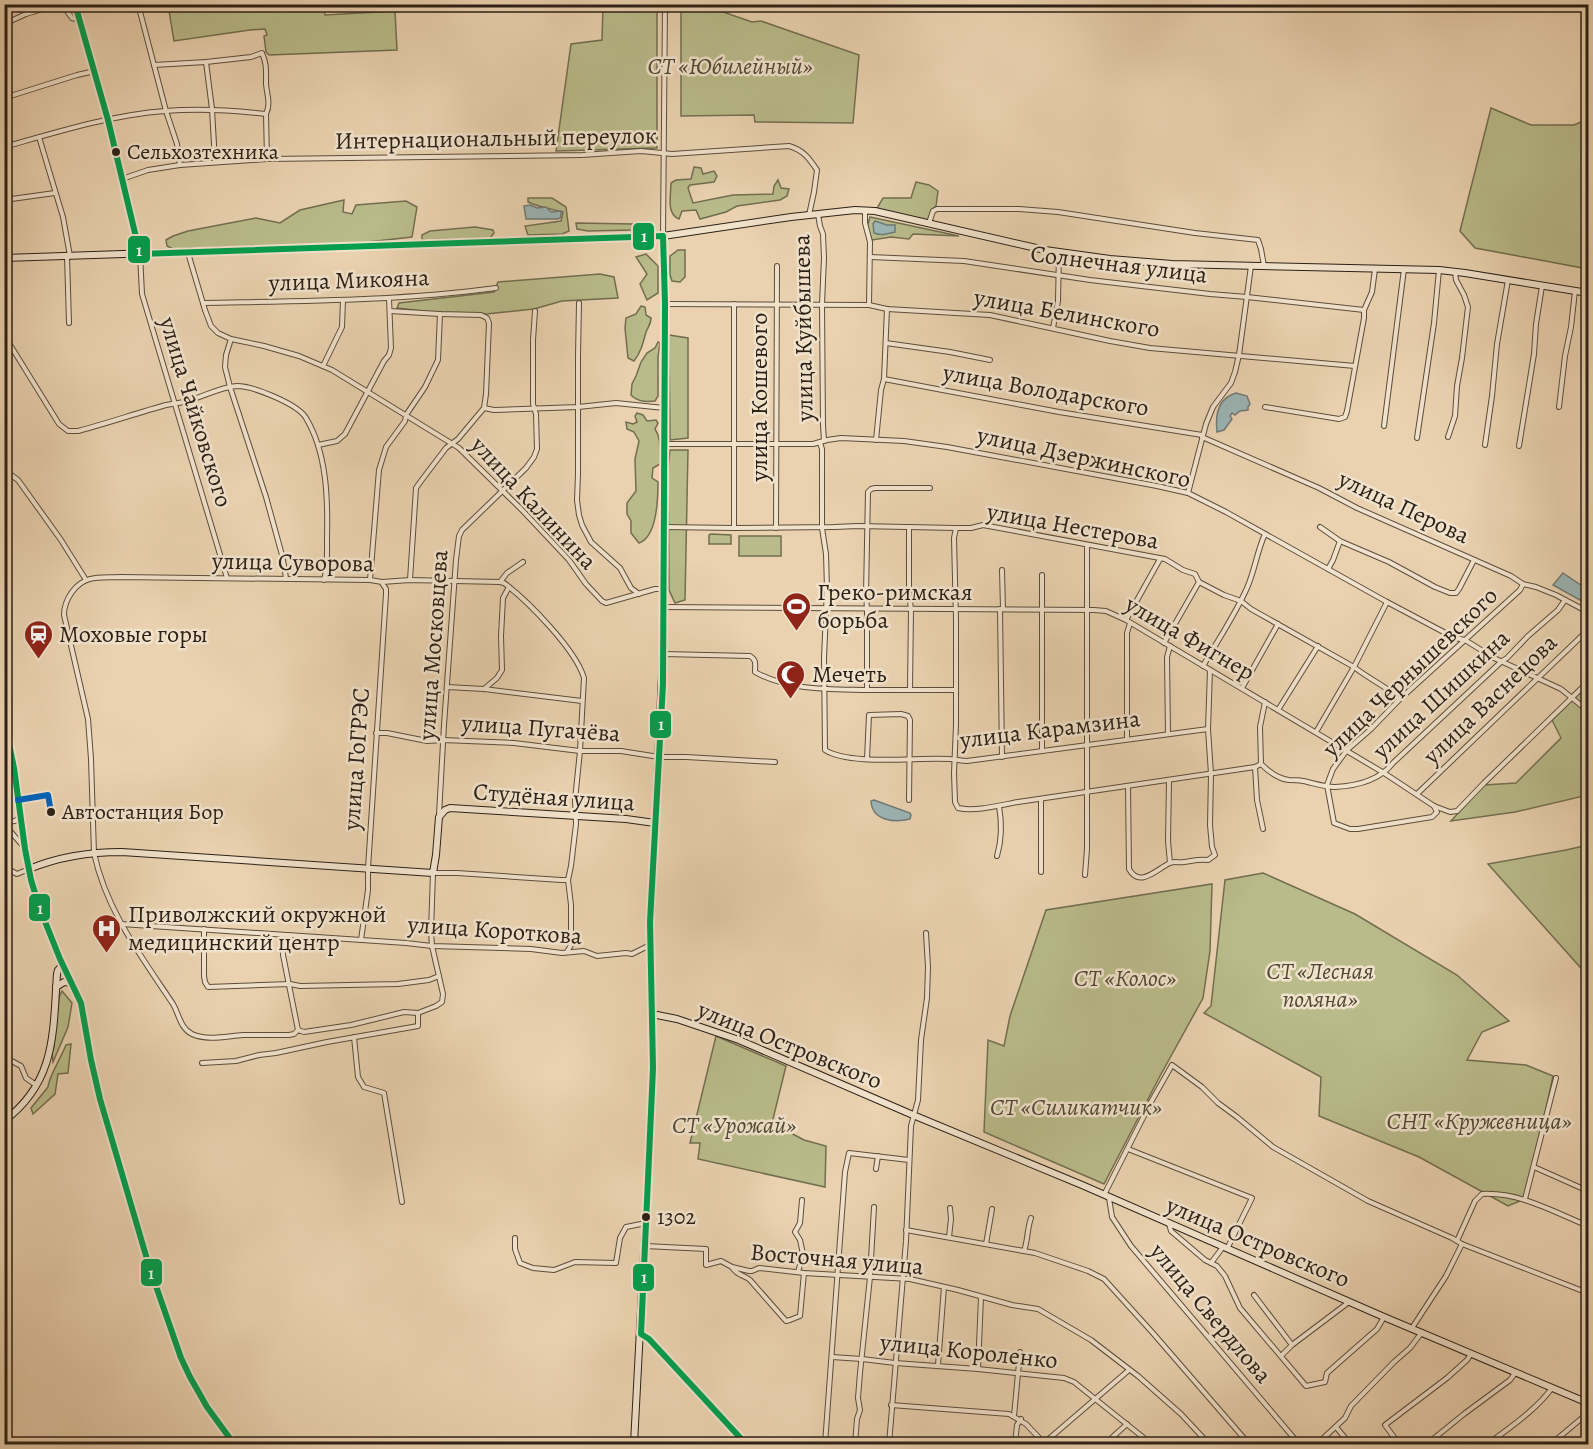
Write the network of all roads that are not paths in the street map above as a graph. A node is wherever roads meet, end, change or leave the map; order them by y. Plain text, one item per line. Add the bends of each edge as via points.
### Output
1 (50, 4) edge
2 (59, 4) edge
3 (75, 4) edge
4 (138, 4) edge
5 (665, 4) edge
6 (80, 20) junction
7 (4, 24) edge
8 (206, 62) junction
9 (154, 65) junction
10 (95, 71) junction
11 (4, 98) edge
12 (212, 109) junction
13 (166, 111) junction
14 (266, 114) junction
15 (108, 120) junction
16 (39, 137) junction
17 (4, 147) edge
18 (663, 153) junction
19 (267, 159) junction
20 (215, 162) junction
21 (180, 165) junction
22 (122, 179) junction
23 (55, 193) junction
24 (4, 200) edge
25 (865, 210) junction
26 (818, 214) junction
27 (809, 215) junction
28 (928, 224) junction
29 (663, 236) junction
30 (1059, 252) junction
31 (188, 253) junction
32 (140, 254) junction
33 (69, 256) junction
34 (870, 257) junction
35 (4, 258) edge
36 (777, 266) dead end
37 (1251, 266) junction
38 (1264, 267) junction
39 (1375, 269) junction
40 (1404, 269) junction
41 (1439, 270) junction
42 (1455, 272) junction
43 (1057, 274) junction
44 (1508, 280) junction
45 (1542, 286) junction
46 (496, 288) dead end
47 (1575, 291) junction
48 (1588, 293) edge
49 (1247, 297) junction
50 (388, 299) junction
51 (343, 300) junction
52 (203, 303) junction
53 (579, 303) dead end
54 (664, 304) junction
55 (734, 304) junction
56 (776, 304) junction
57 (822, 304) junction
58 (869, 305) junction
59 (886, 309) junction
60 (1364, 310) junction
61 (390, 311) junction
62 (535, 311) dead end
63 (440, 314) junction
64 (69, 323) dead end
65 (1053, 328) junction
66 (4, 335) edge
67 (231, 339) junction
68 (886, 343) junction
69 (1239, 355) junction
70 (990, 360) dead end
71 (323, 366) junction
72 (1355, 366) junction
73 (884, 380) junction
74 (230, 387) junction
75 (368, 392) junction
76 (175, 404) junction
77 (578, 407) junction
78 (1265, 407) dead end
79 (1559, 407) dead end
80 (484, 408) junction
81 (663, 408) junction
82 (534, 409) junction
83 (405, 415) junction
84 (1384, 426) dead end
85 (1202, 436) junction
86 (1448, 437) dead end
87 (1417, 438) dead end
88 (876, 440) junction
89 (822, 442) junction
90 (453, 444) junction
91 (663, 444) junction
92 (318, 445) junction
93 (733, 445) junction
94 (776, 445) junction
95 (1485, 445) dead end
96 (1519, 446) dead end
97 (4, 470) edge
98 (930, 488) dead end
99 (503, 491) junction
100 (1188, 494) junction
101 (664, 527) junction
102 (867, 527) junction
103 (909, 527) junction
104 (734, 528) junction
105 (776, 528) junction
106 (822, 528) junction
107 (956, 528) junction
108 (1320, 528) dead end
109 (1265, 534) junction
110 (1340, 541) junction
111 (1087, 545) junction
112 (1160, 559) junction
113 (1474, 560) junction
114 (523, 562) dead end
115 (1328, 569) junction
116 (1002, 570) dead end
117 (1042, 575) dead end
118 (227, 578) junction
119 (286, 579) junction
120 (370, 579) junction
121 (86, 580) junction
122 (324, 580) junction
123 (410, 580) junction
124 (382, 582) junction
125 (454, 582) junction
126 (500, 582) junction
127 (1199, 582) junction
128 (1523, 584) junction
129 (509, 587) junction
130 (664, 588) junction
131 (640, 594) junction
132 (1566, 600) junction
133 (1241, 601) junction
134 (1387, 602) junction
135 (663, 607) junction
136 (825, 609) junction
137 (867, 609) junction
138 (911, 609) junction
139 (955, 609) junction
140 (1002, 609) junction
141 (1042, 609) junction
142 (1086, 610) junction
143 (1588, 612) edge
144 (1128, 621) junction
145 (1278, 624) junction
146 (1588, 630) edge
147 (1465, 640) junction
148 (1164, 643) junction
149 (1170, 646) junction
150 (1318, 646) junction
151 (663, 654) junction
152 (1502, 661) junction
153 (1203, 666) junction
154 (1354, 667) junction
155 (1210, 670) junction
156 (1538, 678) junction
157 (1588, 682) edge
158 (447, 687) junction
159 (1242, 688) junction
160 (484, 689) junction
161 (824, 689) junction
162 (867, 690) junction
163 (910, 690) junction
164 (955, 690) junction
165 (1573, 698) junction
166 (1400, 699) junction
167 (582, 701) junction
168 (1265, 702) junction
169 (1278, 710) junction
170 (1588, 711) edge
171 (4, 717) edge
172 (1208, 729) junction
173 (1316, 732) junction
174 (376, 733) junction
175 (1168, 734) junction
176 (1127, 739) junction
177 (443, 740) junction
178 (1086, 745) junction
179 (825, 750) joint
180 (1347, 750) junction
181 (1042, 751) junction
182 (580, 752) junction
183 (659, 757) junction
184 (1002, 757) junction
185 (867, 759) junction
186 (910, 759) junction
187 (956, 759) junction
188 (775, 762) dead end
189 (1261, 764) junction
190 (1255, 767) junction
191 (1384, 773) junction
192 (1210, 774) junction
193 (1169, 781) junction
194 (1327, 785) junction
195 (1128, 787) junction
196 (1086, 792) junction
197 (1417, 794) junction
198 (440, 797) junction
199 (1041, 799) junction
200 (909, 800) dead end
201 (999, 806) junction
202 (1434, 806) junction
203 (450, 808) junction
204 (575, 815) junction
205 (21, 817) junction
206 (439, 817) junction
207 (4, 823) edge
208 (655, 823) junction
209 (1263, 829) dead end
210 (25, 849) junction
211 (94, 853) junction
212 (997, 856) dead end
213 (1170, 863) junction
214 (4, 867) edge
215 (368, 868) junction
216 (29, 869) junction
217 (1041, 872) dead end
218 (433, 873) junction
219 (1085, 875) dead end
220 (568, 880) junction
221 (120, 924) junction
222 (204, 929) junction
223 (926, 933) dead end
224 (282, 935) junction
225 (361, 940) junction
226 (650, 945) junction
227 (432, 946) junction
228 (567, 952) junction
229 (63, 965) junction
230 (439, 976) junction
231 (72, 983) junction
232 (290, 984) junction
233 (56, 987) junction
234 (418, 1013) junction
235 (652, 1014) junction
236 (298, 1030) junction
237 (354, 1037) junction
238 (4, 1047) edge
239 (4, 1057) edge
240 (202, 1063) dead end
241 (1556, 1078) dead end
242 (37, 1085) junction
243 (4, 1110) edge
244 (913, 1115) junction
245 (7, 1119) edge
246 (1128, 1149) junction
247 (879, 1156) junction
248 (909, 1160) junction
249 (1534, 1167) junction
250 (876, 1169) dead end
251 (1588, 1191) edge
252 (1107, 1196) junction
253 (1525, 1199) junction
254 (802, 1200) dead end
255 (402, 1202) dead end
256 (874, 1207) dead end
257 (950, 1208) dead end
258 (992, 1209) dead end
259 (1031, 1218) dead end
260 (646, 1223) junction
261 (1169, 1224) junction
262 (1588, 1226) edge
263 (906, 1230) junction
264 (949, 1237) junction
265 (515, 1238) dead end
266 (1456, 1241) junction
267 (986, 1244) junction
268 (1462, 1244) junction
269 (645, 1246) junction
270 (1225, 1248) junction
271 (1024, 1251) junction
272 (1211, 1263) junction
273 (732, 1267) junction
274 (798, 1272) junction
275 (804, 1273) junction
276 (838, 1275) junction
277 (870, 1277) junction
278 (902, 1278) junction
279 (944, 1287) junction
280 (1588, 1293) edge
281 (1254, 1295) dead end
282 (981, 1297) junction
283 (1349, 1302) junction
284 (1384, 1317) junction
285 (1412, 1328) junction
286 (1422, 1332) junction
287 (641, 1334) junction
288 (1292, 1345) junction
289 (1020, 1352) dead end
290 (1471, 1353) junction
291 (1281, 1356) junction
292 (832, 1357) junction
293 (862, 1359) junction
294 (895, 1363) junction
295 (938, 1365) junction
296 (978, 1369) junction
297 (1129, 1370) junction
298 (1515, 1372) junction
299 (1018, 1373) junction
300 (1552, 1388) junction
301 (1096, 1400) junction
302 (1588, 1403) edge
303 (891, 1405) junction
304 (1588, 1413) edge
305 (1014, 1416) junction
306 (1021, 1419) junction
307 (1127, 1424) junction
308 (1336, 1427) junction
309 (234, 1444) edge
310 (634, 1444) edge
311 (746, 1444) edge
312 (825, 1444) edge
313 (855, 1444) edge
314 (889, 1444) edge
315 (1015, 1444) edge
316 (1045, 1444) edge
317 (1105, 1444) edge
318 (1151, 1444) edge
319 (1209, 1444) edge
320 (1249, 1444) edge
321 (1299, 1444) edge
322 (1317, 1444) edge
323 (1350, 1444) edge
324 (1400, 1444) edge
325 (1427, 1444) edge
326 (1488, 1444) edge
327 (1551, 1444) edge

1 - 7 street
2 - 6 street via 72,18
3 - 6 main road
4 - 9 street
5 - 18 street
6 - 10 main road
8 - 9 street
8 - 12 street
8 - 14 street via 262,53 269,102
9 - 13 street
10 - 11 street
10 - 15 main road
12 - 13 street
12 - 14 street
12 - 20 street
13 - 15 street
13 - 21 street
14 - 19 street
15 - 16 street
15 - 22 main road
16 - 17 street
16 - 23 street
18 - 19 street, Интернациональный переулок
18 - 27 street, Интернациональный переулок via 796,148 809,157 817,170
18 - 29 street
19 - 20 street, Интернациональный переулок
20 - 21 street, Интернациональный переулок
21 - 22 street, Интернациональный переулок
22 - 32 main road
23 - 24 street
23 - 33 street
25 - 26 main road
25 - 28 main road
25 - 34 street
26 - 27 main road
26 - 57 street, улица Куйбышева via 824,243
27 - 29 main road
28 - 30 main road
28 - 38 street via 937,209 1058,212 1258,240
29 - 31 main road
29 - 54 main road
30 - 37 main road via 1145,262
30 - 43 street
31 - 32 main road
31 - 52 street
32 - 33 main road
32 - 76 street, улица Чайковского via 142,294
33 - 35 main road
33 - 64 street
34 - 43 street, Солнечная улица via 964,261
34 - 58 street
36 - 56 street, улица Кошевого
37 - 38 main road
37 - 49 street
38 - 39 main road
39 - 40 main road
39 - 60 street via 1372,292
40 - 41 main road
40 - 84 street
41 - 42 main road
41 - 87 street
42 - 44 main road
42 - 86 street via 1468,307 1455,416
43 - 49 street, Солнечная улица
43 - 65 street
44 - 45 main road
44 - 95 street
45 - 47 main road
45 - 96 street
46 - 50 street, улица Микояна
47 - 48 main road
47 - 79 street
49 - 60 street, Солнечная улица
49 - 69 street
50 - 51 street, улица Микояна
50 - 61 street
51 - 52 street, улица Микояна
51 - 71 street via 342,327
52 - 67 street via 214,329
53 - 77 street
54 - 55 street, улица Белинского
54 - 81 main road
55 - 56 street, улица Белинского
55 - 93 street
56 - 57 street, улица Белинского
56 - 94 street, улица Кошевого
57 - 58 street, улица Белинского
57 - 89 street, улица Куйбышева
58 - 59 street, улица Белинского
59 - 65 street, улица Белинского via 990,315
59 - 68 street
60 - 72 street
61 - 63 street
61 - 75 street via 390,352
62 - 82 street, улица Московцева
63 - 80 street via 481,315 488,319
63 - 83 street via 438,360
65 - 69 street, улица Белинского via 1150,348
66 - 76 street via 59,424 68,431
67 - 71 street, улица Калинина
67 - 74 street via 225,360
68 - 70 street
68 - 73 street
69 - 72 street, улица Белинского
69 - 85 street via 1231,383 1213,407
71 - 75 street, улица Калинина
72 - 78 street via 1345,417
73 - 85 street, улица Володарского
73 - 88 street
74 - 76 street
74 - 92 street via 248,387 298,410
74 - 119 street via 263,488
75 - 83 street, улица Калинина
75 - 92 street via 343,436
76 - 118 street, улица Чайковского
77 - 81 street via 623,403
77 - 82 street
77 - 131 street via 577,500 582,525 591,542 620,568 631,588
80 - 82 street
80 - 90 street
81 - 91 main road
82 - 99 street, улица Московцева via 534,457
83 - 90 street, улица Калинина
83 - 120 street via 405,421 386,447 379,470
85 - 100 street
85 - 113 street, улица Перова
88 - 89 street, улица Дзержинского via 841,438
88 - 100 street, улица Дзержинского via 947,447
89 - 94 street, улица Дзержинского
89 - 106 street, улица Куйбышева
90 - 99 street, улица Калинина
90 - 123 street via 416,488
91 - 93 street, улица Дзержинского
91 - 101 main road
92 - 122 street via 327,524
93 - 94 street, улица Дзержинского
93 - 104 street
94 - 105 street, улица Кошевого
97 - 121 street via 18,480
98 - 102 street via 871,489
99 - 125 street, улица Московцева via 461,532
99 - 131 street, улица Калинина via 602,601
100 - 109 street, улица Дзержинского
101 - 104 street, улица Нестерова
101 - 130 main road
102 - 103 street, улица Нестерова
102 - 106 street, улица Нестерова
102 - 137 street
103 - 107 street, улица Нестерова
103 - 138 street
104 - 105 street, улица Нестерова
105 - 106 street, улица Нестерова
106 - 136 street, улица Куйбышева via 826,554
107 - 111 street, улица Нестерова via 992,525
107 - 139 street
108 - 110 street
109 - 115 street, улица Дзержинского
109 - 133 street
110 - 113 street via 1452,593 1459,589
110 - 115 street
111 - 112 street, улица Нестерова
111 - 142 street
112 - 127 street, улица Нестерова via 1195,574
112 - 144 street
113 - 128 street, улица Перова
114 - 126 street
115 - 134 street, улица Дзержинского
116 - 140 street
117 - 141 street
118 - 119 street, улица Суворова
118 - 121 street, улица Суворова
119 - 122 street, улица Суворова
120 - 122 street, улица Суворова
120 - 124 street, улица Суворова
121 - 211 street via 69,596 64,611 88,719
123 - 124 street, улица Суворова
123 - 125 street, улица Суворова
124 - 174 street, улица ГоГРЭС via 386,594
125 - 126 street, улица Суворова
125 - 158 street, улица Московцева
126 - 129 street, улица Суворова
127 - 133 street, улица Нестерова
127 - 148 street
128 - 132 street, улица Перова
128 - 147 street, улица Чернышевского
129 - 160 street via 503,598 502,670
129 - 167 street, улица Суворова via 561,639 581,667
130 - 131 street
130 - 135 main road
132 - 143 street, улица Перова
132 - 152 street, улица Шишкина
133 - 145 street, улица Нестерова
133 - 153 street
134 - 147 street, улица Дзержинского
134 - 154 street
135 - 136 street, улица Фигнер
135 - 151 main road
136 - 137 street, улица Фигнер
136 - 161 street, улица Куйбышева
137 - 138 street, улица Фигнер
137 - 162 street
138 - 139 street, улица Фигнер
138 - 163 street
139 - 140 street, улица Фигнер
139 - 164 street
140 - 141 street, улица Фигнер
140 - 184 street
141 - 142 street, улица Фигнер
141 - 181 street
142 - 144 street, улица Фигнер via 1106,611
142 - 178 street
144 - 148 street, улица Фигнер
144 - 176 street
145 - 150 street, улица Нестерова
145 - 159 street
146 - 156 street, улица Васнецова
147 - 152 street, улица Дзержинского
147 - 166 street, улица Чернышевского
148 - 149 street, улица Фигнер
149 - 153 street, улица Фигнер
149 - 175 street
150 - 154 street, улица Нестерова
150 - 169 street
151 - 161 street via 750,656 755,672 768,680
151 - 183 main road
152 - 156 street, улица Дзержинского
152 - 191 street, улица Шишкина
153 - 155 street, улица Фигнер
154 - 166 street, улица Нестерова
154 - 173 street
155 - 159 street, улица Фигнер
155 - 172 street
156 - 165 street, улица Дзержинского
156 - 197 street, улица Васнецова
157 - 165 street
158 - 160 street
158 - 177 street, улица Московцева
159 - 168 street, улица Фигнер
160 - 167 street
161 - 162 street
161 - 179 street, улица Куйбышева
162 - 163 street
163 - 164 street
164 - 187 street
165 - 170 street, улица Дзержинского
165 - 202 street, улица Фигнер via 1457,811
166 - 180 street, улица Чернышевского
167 - 182 street, улица Суворова
168 - 169 street, улица Фигнер
168 - 189 street via 1260,727
169 - 173 street, улица Фигнер
171 - 205 main road
172 - 175 street, улица Карамзина
172 - 192 street
173 - 180 street, улица Фигнер
174 - 177 street, улица Пугачёва
174 - 215 street, улица ГоГРЭС
175 - 176 street, улица Карамзина
176 - 178 street, улица Карамзина
177 - 182 street, улица Пугачёва via 514,743
177 - 198 street, улица Московцева
178 - 181 street, улица Карамзина
178 - 196 street
179 - 185 street, улица Карамзина
180 - 191 street, улица Фигнер
180 - 194 street, улица Чернышевского
181 - 184 street, улица Карамзина
182 - 183 street, улица Пугачёва via 621,751
182 - 204 street, улица Суворова
183 - 188 street, улица Пугачёва
183 - 208 main road
184 - 187 street, улица Карамзина
185 - 186 street, улица Карамзина
185 - 186 street via 869,715 901,714 910,720
186 - 187 street, улица Карамзина
186 - 200 street
187 - 201 street via 954,796 958,808
189 - 190 street
189 - 194 street via 1285,779
190 - 192 street
190 - 209 street
191 - 194 street, улица Шишкина via 1360,783
191 - 197 street, улица Фигнер
192 - 193 street
192 - 213 street via 1210,825 1215,855 1208,860
193 - 195 street
193 - 213 street
194 - 202 street, улица Чернышевского via 1334,823 1350,829 1432,817 1437,812
195 - 196 street
195 - 213 street via 1131,873 1148,877
196 - 199 street
196 - 219 street
197 - 202 street, улица Фигнер
198 - 203 street
198 - 206 street, улица Московцева
199 - 201 street
199 - 217 street
201 - 212 street via 1001,841
203 - 204 main road, Студёная улица
203 - 206 main road
204 - 208 main road, Студёная улица
204 - 220 street, улица Суворова
205 - 207 street
205 - 210 main road
206 - 218 main road, улица Московцева
207 - 210 street
208 - 226 main road
210 - 216 main road
211 - 215 main road
211 - 216 main road
211 - 221 street
214 - 216 street via 17,874
215 - 218 main road
215 - 225 street, улица ГоГРЭС
216 - 229 main road
218 - 220 street
218 - 227 street, улица Московцева
220 - 228 street, улица Суворова via 571,945
221 - 222 street, улица Короткова
221 - 236 street via 175,1007 184,1028 207,1037 289,1035
222 - 224 street, улица Короткова
222 - 232 street via 204,976 208,987
223 - 244 street, улица Островского via 927,998 918,1100
224 - 225 street, улица Короткова
224 - 232 street
225 - 227 street, улица Короткова
226 - 228 street, улица Короткова via 632,954 597,956 584,951
226 - 235 main road
227 - 228 street, улица Короткова
227 - 230 street, улица Московцева
229 - 231 main road
229 - 233 main road
230 - 232 street via 370,986
230 - 234 street, улица Московцева via 442,1002
231 - 233 main road
231 - 309 main road via 85,1019 100,1100 165,1314 193,1384
232 - 236 street
233 - 242 main road via 51,1049
234 - 236 street
234 - 237 street via 418,1026
235 - 244 main road, улица Островского via 739,1040
235 - 260 main road
237 - 240 street via 236,1061
237 - 255 street via 358,1077 364,1087 384,1093
238 - 239 street
239 - 242 street via 21,1066 26,1078
241 - 249 street
242 - 245 main road
243 - 245 street
244 - 248 street
244 - 252 main road, улица Островского
246 - 252 street
246 - 266 street via 1172,1065 1273,1148 1368,1201
246 - 270 street via 1252,1198
247 - 248 street
247 - 250 street
247 - 276 street via 849,1153
248 - 263 street
249 - 251 street
249 - 253 street
252 - 261 main road, улица Островского
252 - 321 street, улица Свердлова via 1112,1217 1131,1246
253 - 262 street
253 - 266 street via 1482,1194
254 - 274 street via 795,1232 803,1254
256 - 277 street
257 - 264 street
258 - 267 street
259 - 271 street
260 - 265 street via 626,1227 616,1263 575,1262 554,1270 533,1268 520,1263
260 - 269 main road
261 - 270 main road, улица Островского
261 - 272 street via 1171,1230
263 - 264 street
263 - 278 street
264 - 267 street
266 - 268 street
267 - 271 street
268 - 280 street
268 - 285 street
269 - 273 street, Восточная улица via 706,1249 706,1265 721,1261
269 - 287 main road
270 - 272 street
270 - 283 main road, улица Островского
271 - 320 street via 1107,1281
272 - 291 street via 1224,1276 1240,1308
273 - 274 street, Восточная улица
273 - 275 street via 750,1280 786,1320 800,1316
274 - 275 street, Восточная улица
275 - 276 street, Восточная улица
276 - 277 street, Восточная улица
276 - 292 street
277 - 278 street, Восточная улица
277 - 293 street
278 - 279 street, Восточная улица
278 - 294 street
279 - 282 street, Восточная улица
279 - 295 street
281 - 288 street
282 - 296 street
282 - 297 street, Восточная улица via 1045,1312 1091,1340
283 - 284 main road, улица Островского
283 - 288 street
284 - 285 main road, улица Островского
284 - 291 street via 1377,1329 1327,1373 1325,1382 1306,1386
285 - 286 main road, улица Островского
286 - 290 main road, улица Островского
286 - 308 street
287 - 310 main road
287 - 311 main road
288 - 291 street
289 - 299 street
290 - 298 main road, улица Островского
290 - 324 street via 1437,1387 1385,1425
292 - 293 street, улица Короленко
292 - 312 street
293 - 294 street, улица Короленко
293 - 313 street
294 - 295 street, улица Короленко
294 - 303 street
295 - 296 street, улица Короленко
296 - 299 street, улица Короленко
297 - 301 street
297 - 319 street, Восточная улица via 1181,1414
298 - 300 main road, улица Островского
298 - 325 street via 1510,1380
299 - 301 street, улица Короленко via 1065,1378
299 - 305 street
300 - 302 main road, улица Островского
300 - 326 street via 1543,1400
301 - 307 street, улица Короленко
301 - 316 street
303 - 305 street
303 - 314 street
304 - 327 street
305 - 306 street
306 - 315 street
306 - 316 street
307 - 317 street
307 - 318 street, улица Короленко
308 - 322 street
308 - 323 street

